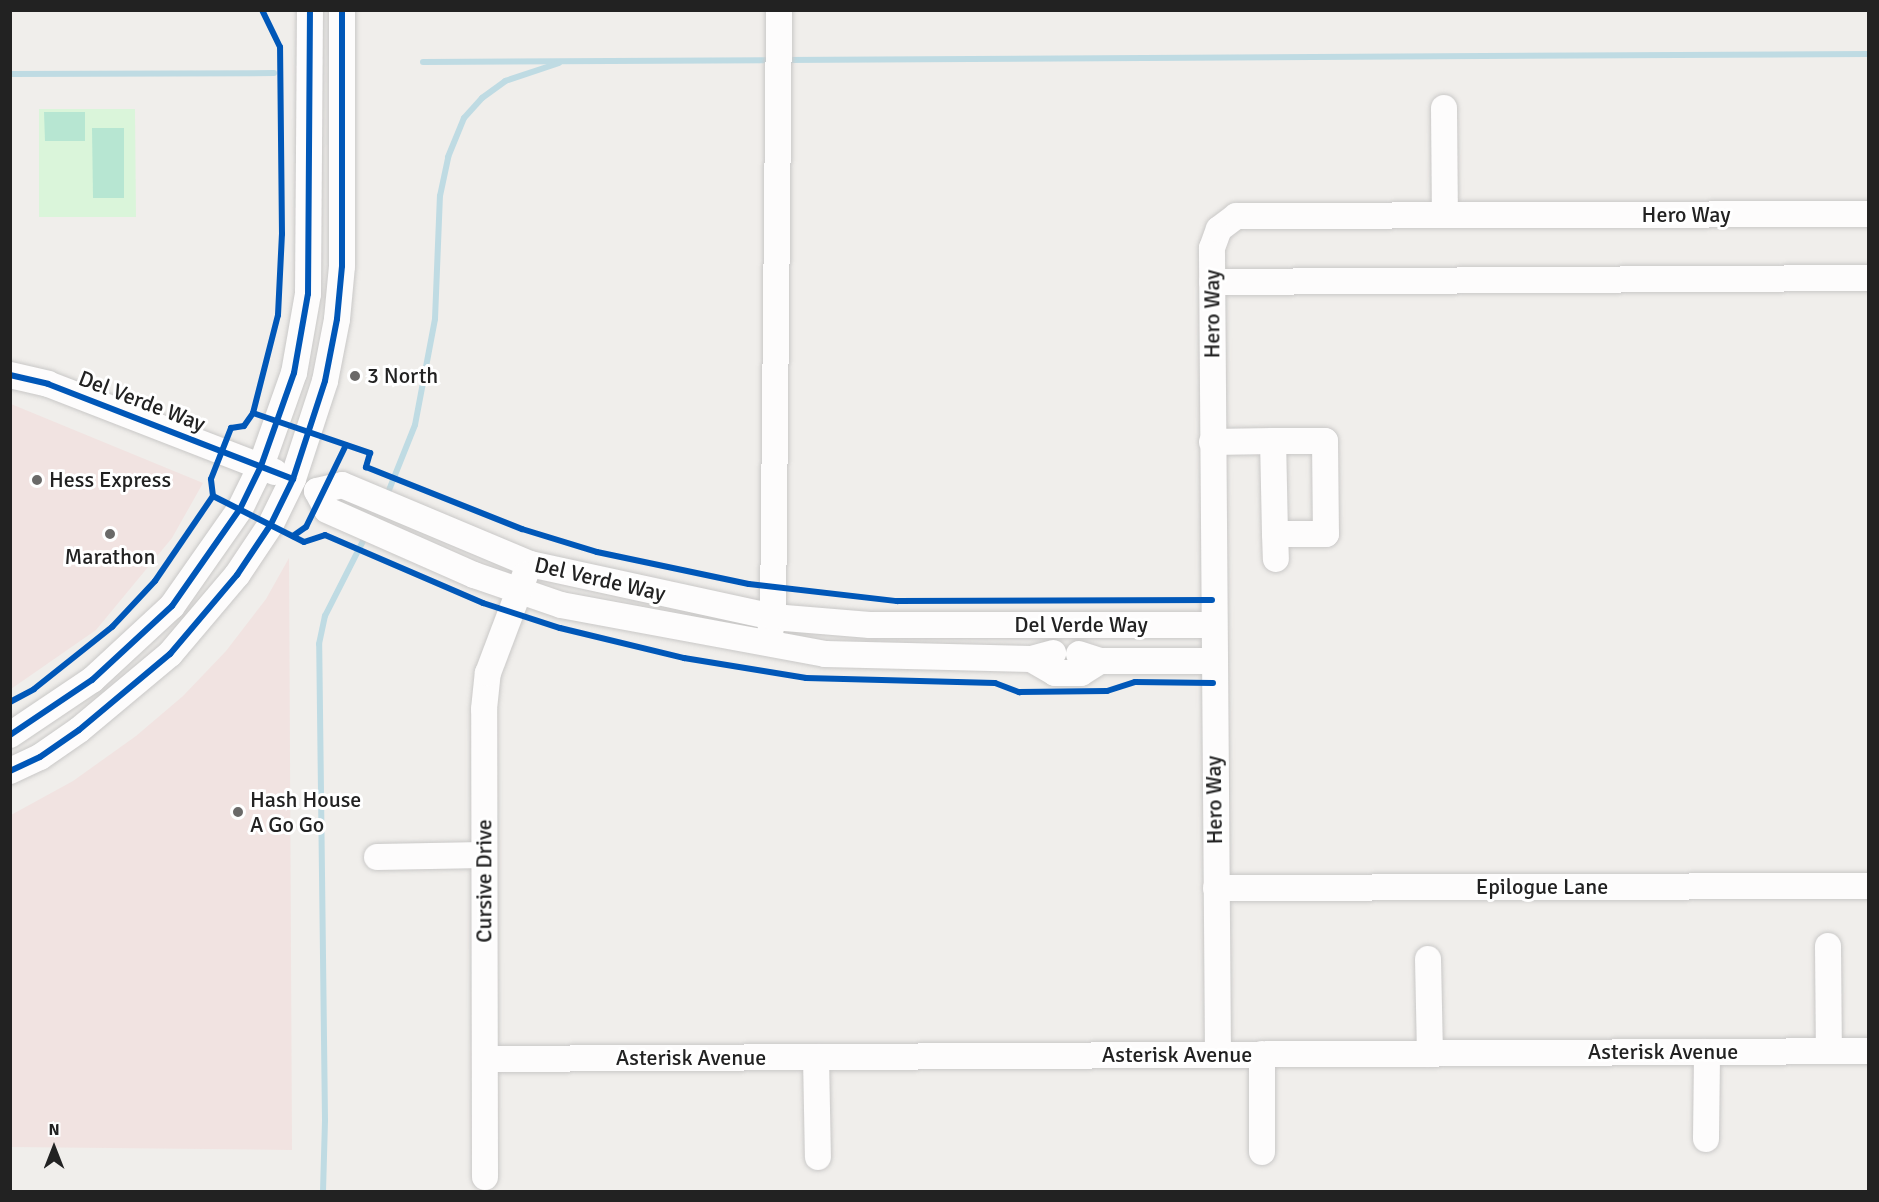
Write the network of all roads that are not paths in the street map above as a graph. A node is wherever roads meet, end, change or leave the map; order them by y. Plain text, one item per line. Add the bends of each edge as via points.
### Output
1 (310, 10) edge
2 (342, 10) edge
3 (779, 10) edge
4 (1444, 108) dead end
5 (1869, 214) edge
6 (1444, 215) junction
7 (1869, 279) edge
8 (1212, 282) junction
9 (10, 375) edge
10 (1212, 441) junction
11 (1273, 441) junction
12 (261, 466) junction
13 (293, 479) junction
14 (317, 491) junction
15 (530, 564) junction
16 (519, 591) junction
17 (773, 617) junction
18 (1031, 625) junction
19 (1212, 625) junction
20 (767, 645) junction
21 (1042, 656) junction
22 (1212, 661) junction
23 (10, 735) edge
24 (10, 771) edge
25 (484, 855) junction
26 (377, 857) dead end
27 (1869, 886) edge
28 (1216, 888) junction
29 (1828, 946) dead end
30 (1428, 959) dead end
31 (1869, 1051) edge
32 (1707, 1052) junction
33 (1829, 1052) junction
34 (1262, 1054) junction
35 (1430, 1054) junction
36 (1218, 1055) junction
37 (816, 1057) junction
38 (485, 1059) junction
39 (1706, 1139) dead end
40 (1262, 1152) dead end
41 (818, 1156) dead end
42 (485, 1177) dead end

1 - 12 street via 308,294 294,373
2 - 13 street via 342,266 337,319 325,381
3 - 17 street
4 - 6 street
5 - 6 street, Hero Way
6 - 8 street, Hero Way via 1236,216 1219,229 1212,248
7 - 8 street
8 - 10 street, Hero Way
9 - 12 street, Del Verde Way via 48,384
10 - 11 street
10 - 19 street, Hero Way
11 - 11 street via 1325,441 1326,534 1275,546
12 - 13 street, Del Verde Way
12 - 23 street via 240,509 172,606 92,680
13 - 14 street, Del Verde Way
13 - 24 street via 271,524 237,575 170,654 79,730 40,757
14 - 15 street, Del Verde Way via 342,485
14 - 16 street, Del Verde Way via 327,510
15 - 16 street, Cursive Drive
15 - 17 street, Del Verde Way
16 - 20 street, Del Verde Way via 561,605
16 - 25 street, Cursive Drive via 488,673 484,709
17 - 18 street, Del Verde Way via 870,625
17 - 20 street
18 - 19 street, Del Verde Way
18 - 21 street
19 - 22 street, Hero Way
20 - 21 street, Del Verde Way via 825,654
21 - 22 street, Del Verde Way via 1055,673 1081,674 1090,657
22 - 28 street, Hero Way
25 - 26 street
25 - 38 street, Cursive Drive
27 - 28 street, Epilogue Lane
28 - 36 street, Hero Way
29 - 33 street
30 - 35 street
31 - 33 street, Asterisk Avenue
32 - 33 street, Asterisk Avenue
32 - 35 street, Asterisk Avenue
32 - 39 street
34 - 35 street, Asterisk Avenue
34 - 36 street, Asterisk Avenue
34 - 40 street
36 - 37 street, Asterisk Avenue
37 - 38 street, Asterisk Avenue
37 - 41 street
38 - 42 street, Cursive Drive

